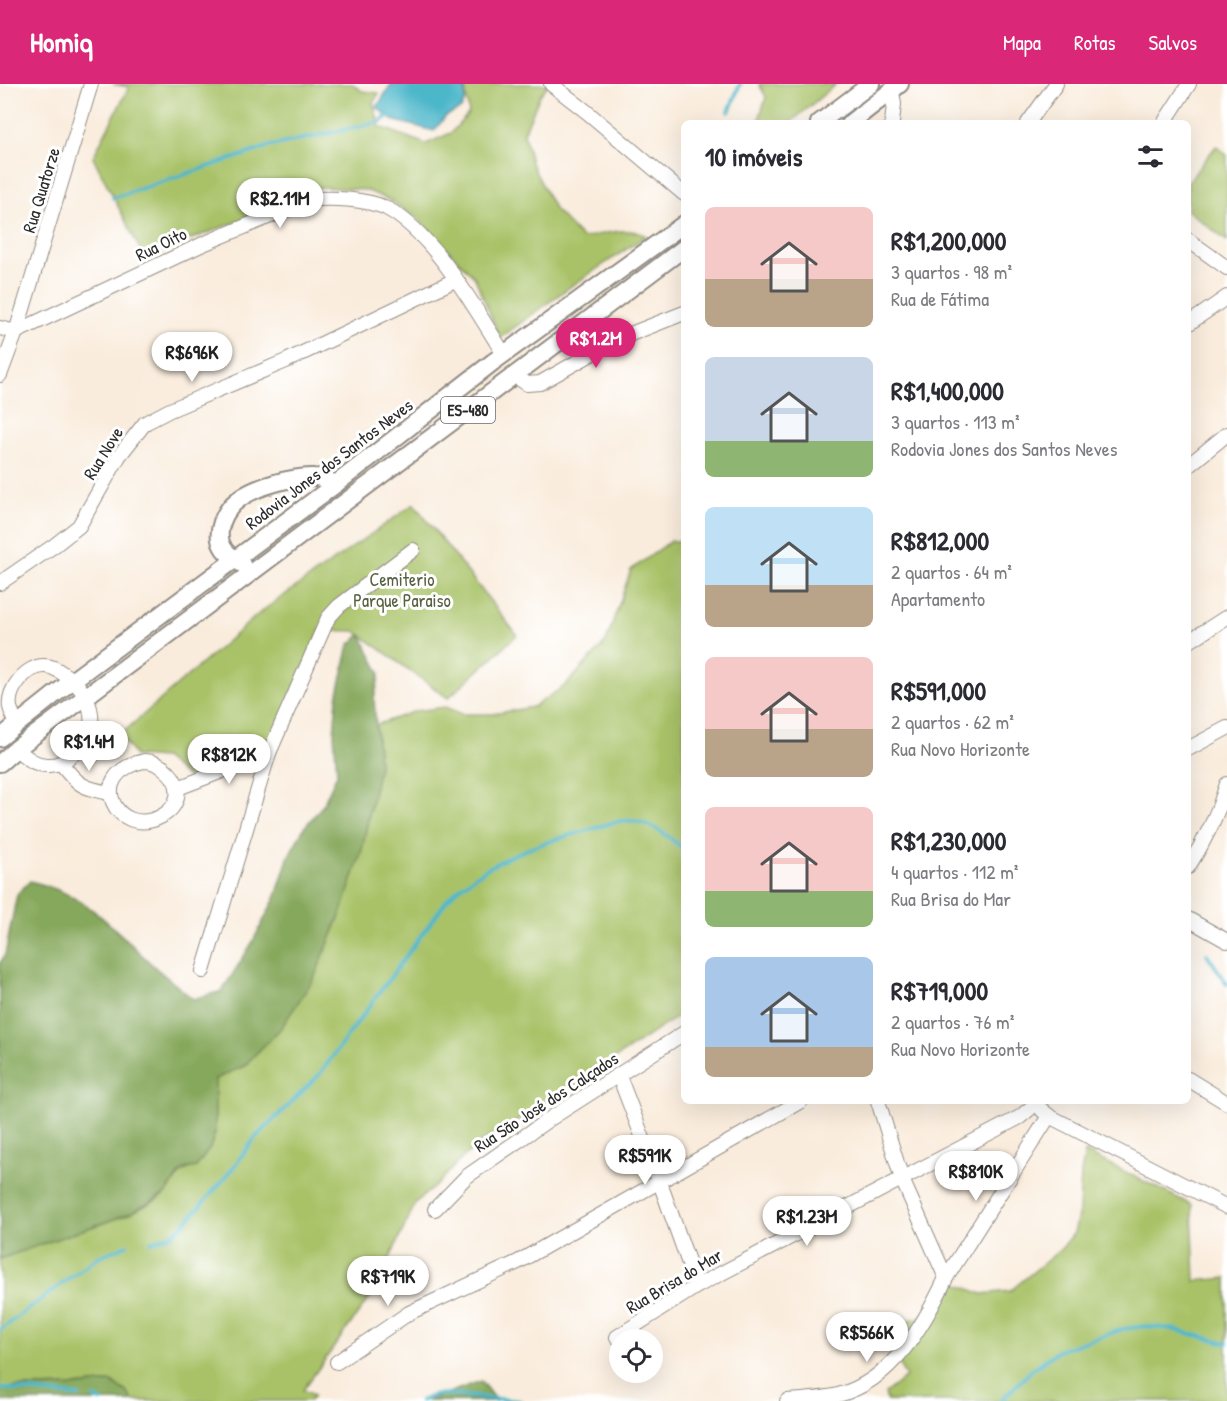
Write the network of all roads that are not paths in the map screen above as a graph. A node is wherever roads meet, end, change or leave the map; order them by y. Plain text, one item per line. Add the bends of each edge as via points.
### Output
1 (91, 84) edge
2 (551, 84) edge
3 (871, 84) edge
4 (1056, 84) edge
5 (1190, 84) edge
6 (896, 87) edge
7 (823, 120) edge
8 (854, 120) edge
9 (892, 120) edge
10 (1030, 120) edge
11 (1166, 120) edge
12 (681, 191) edge
13 (681, 226) edge
14 (1191, 242) edge
15 (681, 250) edge
16 (1227, 268) edge
17 (455, 280) junction
18 (1227, 297) edge
19 (681, 314) edge
20 (1191, 322) edge
21 (0, 328) edge
22 (16, 332) junction
23 (504, 354) junction
24 (0, 375) edge
25 (514, 375) junction
26 (1227, 434) edge
27 (1191, 464) edge
28 (336, 484) junction
29 (413, 550) dead end
30 (235, 559) junction
31 (252, 572) junction
32 (0, 583) edge
33 (1227, 617) edge
34 (1191, 640) edge
35 (73, 680) junction
36 (87, 697) junction
37 (17, 724) junction
38 (1227, 728) edge
39 (0, 738) edge
40 (1191, 747) edge
41 (16, 748) junction
42 (270, 753) junction
43 (0, 763) edge
44 (61, 763) junction
45 (1227, 784) edge
46 (178, 788) junction
47 (110, 793) junction
48 (1224, 809) edge
49 (1191, 862) edge
50 (1191, 922) edge
51 (1227, 940) edge
52 (203, 971) dead end
53 (681, 1035) edge
54 (619, 1076) junction
55 (1191, 1081) edge
56 (1227, 1103) edge
57 (796, 1104) edge
58 (879, 1104) edge
59 (1036, 1104) edge
60 (1038, 1104) edge
61 (1049, 1116) junction
62 (902, 1179) junction
63 (659, 1180) junction
64 (1227, 1208) edge
65 (435, 1209) dead end
66 (946, 1278) junction
67 (697, 1286) junction
68 (630, 1329) edge
69 (337, 1362) dead end
70 (787, 1401) edge

1 - 22 street, Rua Quatorze
2 - 12 street
3 - 7 main road
4 - 10 street
5 - 11 street
6 - 8 main road
6 - 9 street
13 - 23 main road, Rodovia Jones dos Santos Neves / ES-480
14 - 16 street
15 - 25 main road, ES-480
17 - 22 street, Rua Oito via 404,219 384,207 322,198 203,244
17 - 23 street, Rua Oito
17 - 32 street, Rua Nove via 145,423 119,456 79,526
18 - 20 street
19 - 25 street via 618,339 540,383 527,384
21 - 22 street
22 - 24 street, Rua Quatorze
23 - 28 main road, Rodovia Jones dos Santos Neves / ES-480
25 - 31 main road, ES-480
26 - 27 street
28 - 30 main road, Rodovia Jones dos Santos Neves / ES-480
28 - 30 main road via 315,477 299,478 239,499 224,517 220,529 224,548
29 - 42 street via 328,618
30 - 31 main road
30 - 35 main road, Rodovia Jones dos Santos Neves / ES-480
31 - 36 main road, ES-480
33 - 34 street
35 - 36 street
35 - 37 main road, Rodovia Jones dos Santos Neves / ES-480
35 - 37 street via 49,666 27,673 11,695 10,707
36 - 41 main road, ES-480
36 - 44 street via 91,725 88,739
37 - 39 main road, Rodovia Jones dos Santos Neves / ES-480
38 - 40 street
41 - 43 main road, ES-480
41 - 44 street via 32,762
42 - 46 street
42 - 52 street
44 - 47 street via 82,786
45 - 48 street
46 - 47 street via 158,764 144,761 120,774 110,786
46 - 47 street via 177,799 168,813 148,821 133,820 120,813
48 - 49 street
50 - 51 street
53 - 54 street, Rua São José dos Calçados
54 - 63 street
54 - 65 street, Rua São José dos Calçados via 466,1177
55 - 56 street
57 - 63 street
58 - 62 street
59 - 62 street, Rua Brisa do Mar via 1020,1117
60 - 61 street
61 - 64 street
61 - 66 street
62 - 66 street
62 - 67 street, Rua Brisa do Mar
63 - 67 street
63 - 69 street via 518,1262 409,1313
66 - 70 street via 906,1345 876,1376 838,1395
67 - 68 street, Rua Brisa do Mar

